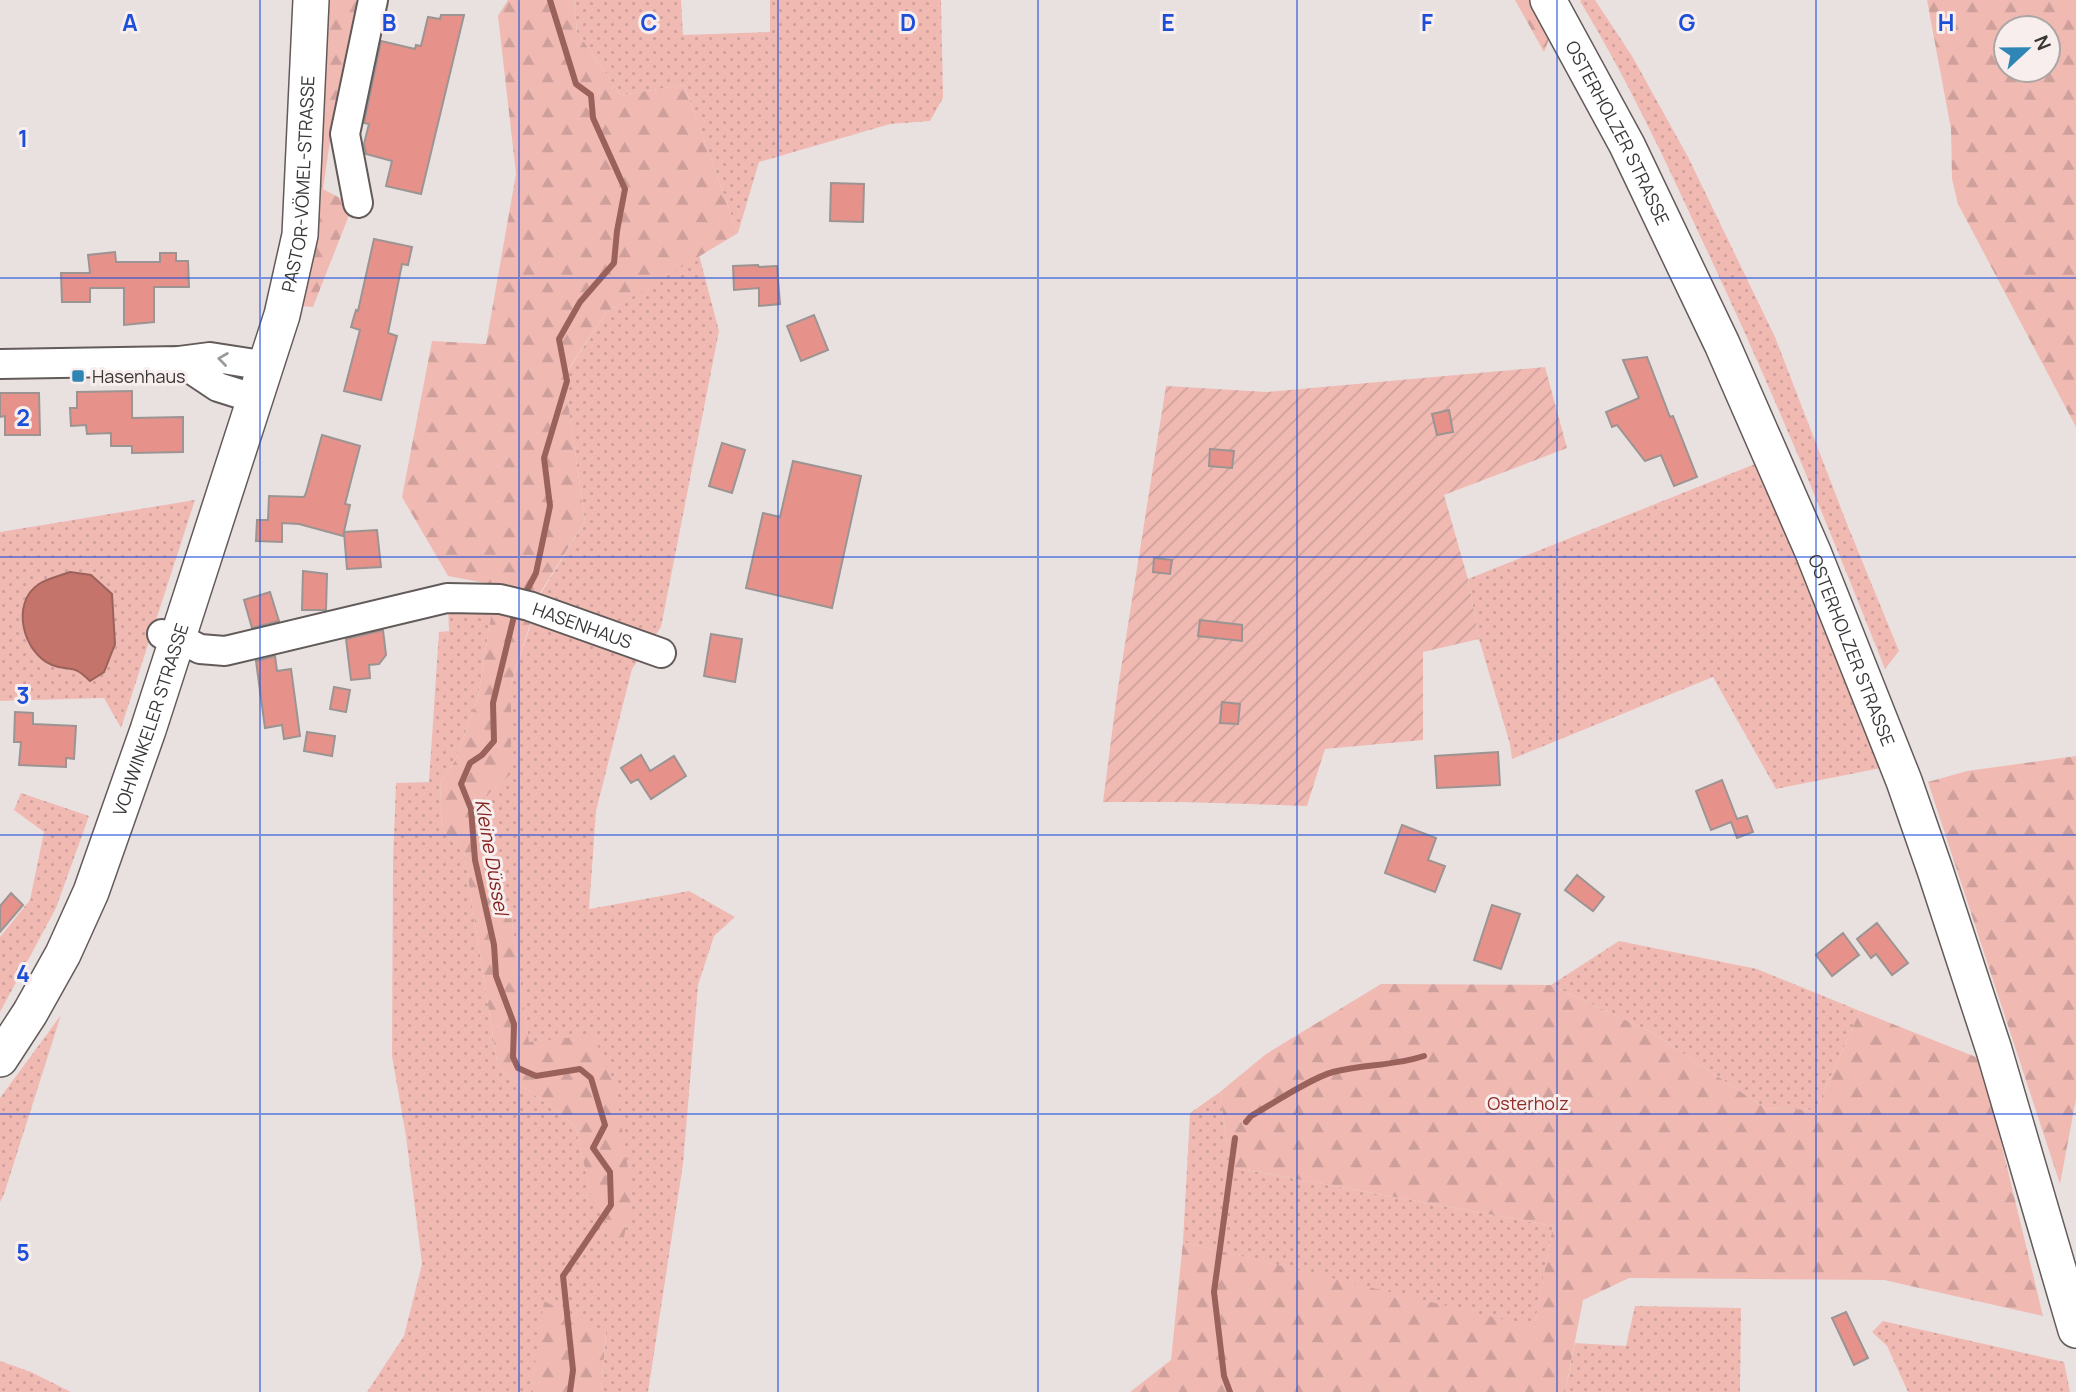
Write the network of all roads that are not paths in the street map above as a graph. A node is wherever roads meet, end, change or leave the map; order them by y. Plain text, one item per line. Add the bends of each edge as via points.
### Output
1 (311, 0) edge
2 (373, 0) edge
3 (1548, 0) edge
4 (358, 203) dead end
5 (179, 361) junction
6 (0, 364) edge
7 (267, 366) junction
8 (257, 400) junction
9 (170, 636) junction
10 (661, 653) dead end
11 (0, 1059) edge
12 (2076, 1330) edge

1 - 7 main road, PASTOR-VÖMEL-STRASSE via 300,235
2 - 4 street via 345,134
3 - 12 main road, OSTERHOLZER STRASSE via 1627,145 1722,344 1904,781 1994,1050
5 - 6 street
7 -> 5 street via 210,357
5 - 8 street via 218,387
7 - 8 main road, VOHWINKELER STRASSE
8 - 9 main road, VOHWINKELER STRASSE
9 - 10 street, HASENHAUS via 200,649 225,650 447,598 500,599
9 - 11 main road, VOHWINKELER STRASSE via 91,892 57,966

